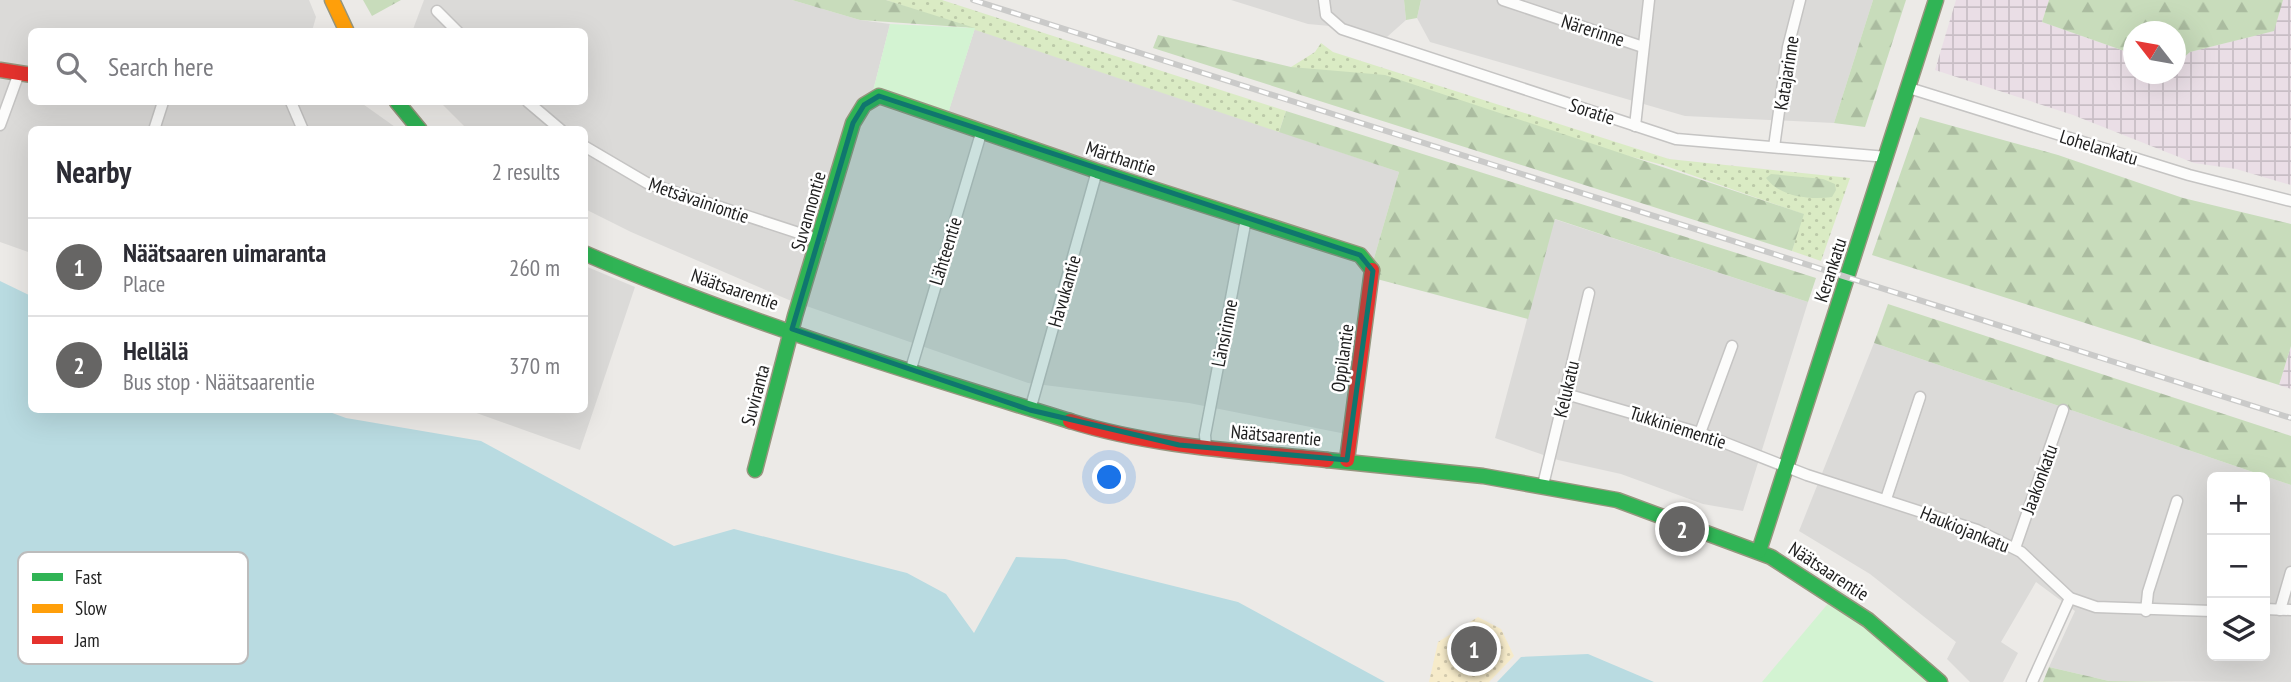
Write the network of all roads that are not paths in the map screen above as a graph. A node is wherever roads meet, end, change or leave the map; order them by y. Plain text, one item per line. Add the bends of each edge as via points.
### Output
1 (332, 0) edge
2 (1324, 0) edge
3 (1503, 0) edge
4 (1649, 0) edge
5 (1800, 0) edge
6 (1936, 0) edge
7 (437, 11) dead end
8 (342, 28) edge
9 (454, 28) edge
10 (1643, 47) junction
11 (0, 70) edge
12 (25, 74) edge
13 (1909, 88) junction
14 (162, 105) edge
15 (292, 105) edge
16 (399, 105) edge
17 (532, 105) edge
18 (864, 105) joint
19 (0, 125) edge
20 (155, 126) edge
21 (301, 126) edge
22 (417, 126) edge
23 (556, 126) edge
24 (1635, 126) junction
25 (982, 130) junction
26 (1774, 147) junction
27 (588, 148) edge
28 (1887, 157) junction
29 (1097, 171) junction
30 (2291, 201) edge
31 (1246, 219) junction
32 (820, 240) junction
33 (588, 255) edge
34 (1368, 261) joint
35 (1589, 293) dead end
36 (792, 329) junction
37 (1732, 346) dead end
38 (910, 372) junction
39 (1566, 394) junction
40 (1920, 397) dead end
41 (1030, 410) junction
42 (2063, 410) dead end
43 (1700, 433) junction
44 (1206, 448) junction
45 (1347, 460) junction
46 (1788, 465) junction
47 (755, 470) dead end
48 (1543, 485) junction
49 (1886, 499) junction
50 (2177, 501) dead end
51 (2015, 548) junction
52 (1759, 551) junction
53 (2291, 572) edge
54 (2070, 598) junction
55 (2285, 610) edge
56 (2146, 611) junction
57 (2207, 611) edge
58 (1940, 682) edge
59 (2032, 682) edge

1 - 8 street
2 - 24 street, Soratie via 1326,15 1342,29
3 - 10 street, Närerinne
4 - 10 street
5 - 26 street, Katajarinne via 1788,47
6 - 13 street, Kerankatu
7 - 9 street
10 - 24 street
11 - 12 street
12 - 19 street
13 - 28 street, Kerankatu
13 - 30 street, Lohelankatu via 2189,175
14 - 20 street
15 - 21 street
16 - 22 street
17 - 23 street
18 - 25 street, Märthantie via 879,96
18 - 32 street, Suvannontie via 853,123
24 - 26 street, Soratie via 1676,139
25 - 29 street, Märthantie
25 - 38 street, Lähteentie
26 - 28 street, Soratie
27 - 32 street, Metsävainiontie via 647,183
28 - 46 street, Kerankatu
29 - 31 street, Märthantie
29 - 41 street, Havukantie
31 - 34 street, Märthantie
31 - 44 street, Länsirinne
32 - 36 street, Suvannontie
33 - 36 street, Näätsaarentie
34 - 45 street, Oppilantie via 1373,271
35 - 39 street, Kelukatu
36 - 38 street, Näätsaarentie
36 - 47 street, Suviranta
37 - 43 street
38 - 41 street, Näätsaarentie
39 - 43 street, Tukkiniementie
39 - 48 street, Kelukatu
40 - 49 street
41 - 44 street, Näätsaarentie via 1112,434
42 - 51 street, Jaakonkatu
43 - 46 street, Tukkiniementie
44 - 45 street, Näätsaarentie
45 - 48 street, Näätsaarentie
46 - 49 street, Haukiojankatu
46 - 52 street, Kerankatu
48 - 52 street, Näätsaarentie via 1617,500
49 - 51 street, Haukiojankatu
50 - 56 street
51 - 54 street, Haukiojankatu
52 - 58 street, Näätsaarentie via 1841,601
53 - 55 street
54 - 56 street, Haukiojankatu via 2096,607
54 - 59 street
56 - 57 street, Haukiojankatu

